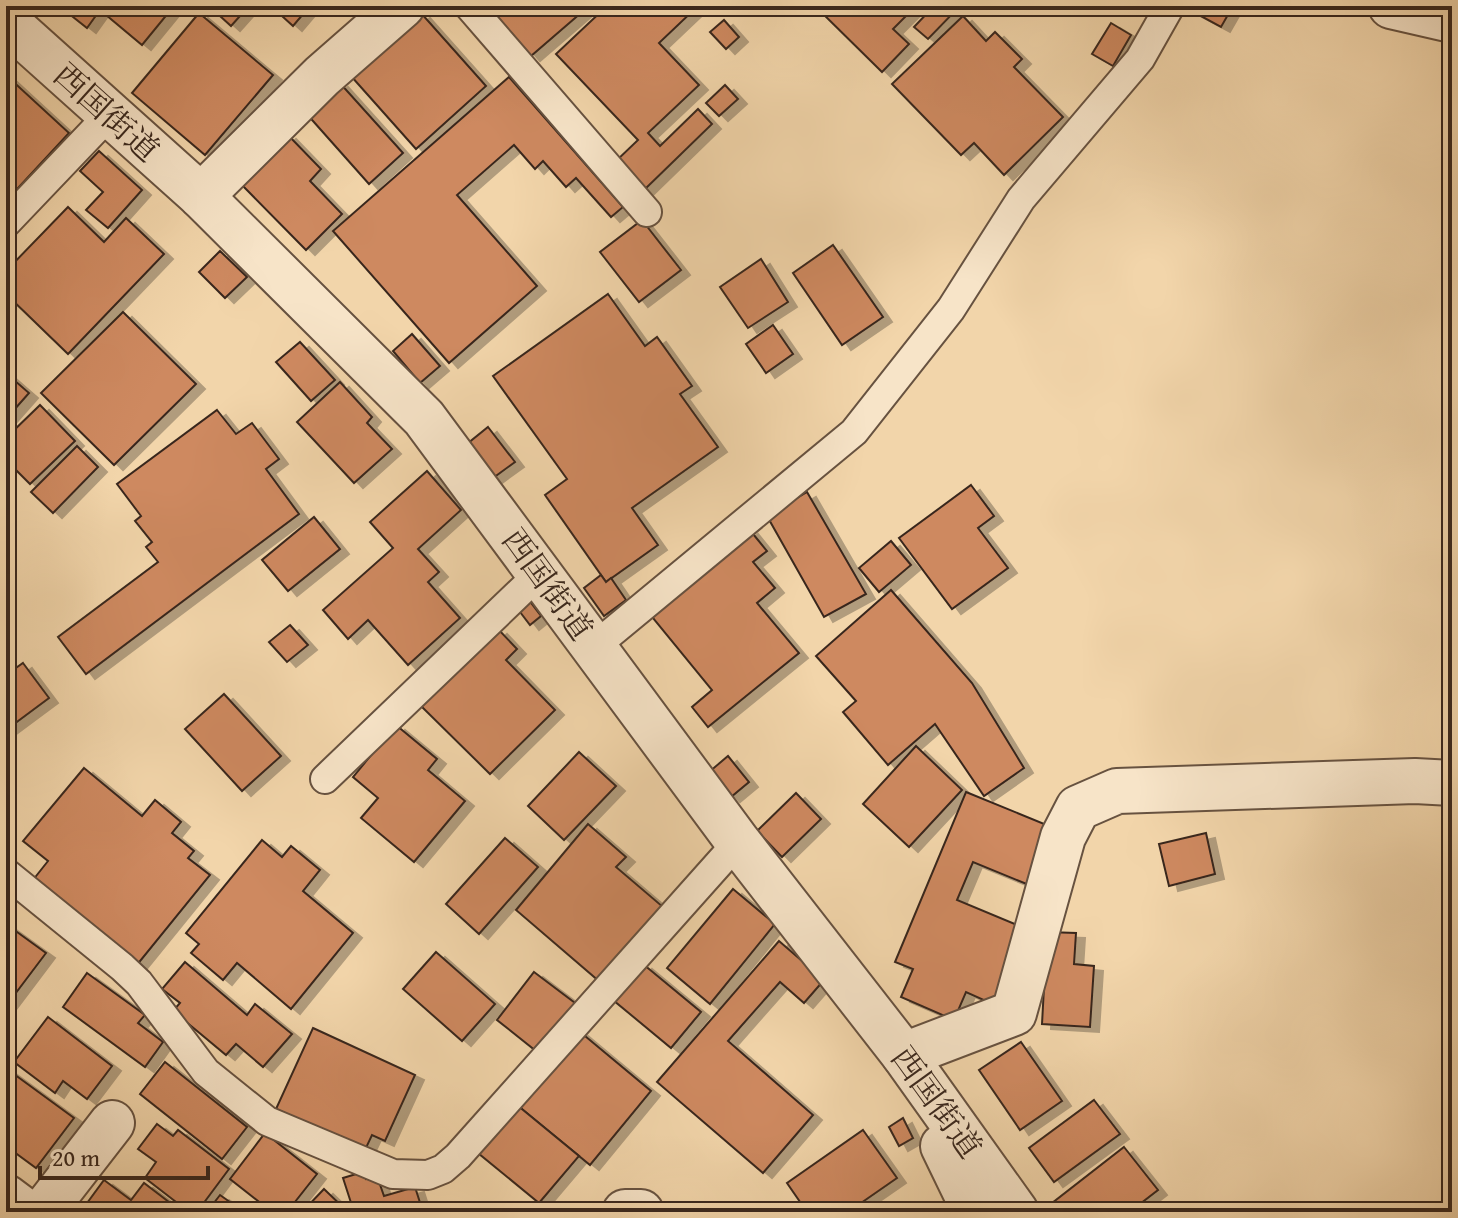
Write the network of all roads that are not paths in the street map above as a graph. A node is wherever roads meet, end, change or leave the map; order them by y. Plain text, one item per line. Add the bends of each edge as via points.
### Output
1 (402, 6) edge
2 (469, 6) edge
3 (1170, 6) edge
4 (1391, 6) edge
5 (16, 18) edge
6 (1452, 20) edge
7 (110, 114) junction
8 (201, 196) junction
9 (647, 212) dead end
10 (6, 223) edge
11 (540, 573) junction
12 (594, 647) junction
13 (325, 779) dead end
14 (1452, 783) edge
15 (738, 842) junction
16 (6, 873) edge
17 (917, 1072) junction
18 (112, 1123) dead end
19 (6, 1197) edge
20 (26, 1212) edge
21 (43, 1212) edge
22 (625, 1212) edge
23 (641, 1212) edge
24 (975, 1212) edge
25 (1016, 1212) edge

1 - 8 street via 322,76
2 - 9 lane
3 - 12 lane via 1140,59 1021,199 951,309 854,432
4 - 6 street
5 - 7 street, 西国街道
7 - 8 street, 西国街道
7 - 10 lane
8 - 11 street, 西国街道 via 424,418
11 - 12 street, 西国街道
11 - 13 lane
12 - 15 street, 西国街道
14 - 17 street via 1117,791 1078,808 1063,837 1014,1013
15 - 16 lane via 458,1156 443,1169 420,1176 393,1174 286,1130 246,1106 206,1072 139,983
15 - 17 street, 西国街道
17 - 24 street via 942,1144
17 - 25 street, 西国街道
18 - 21 street
19 - 20 street
22 - 23 street

